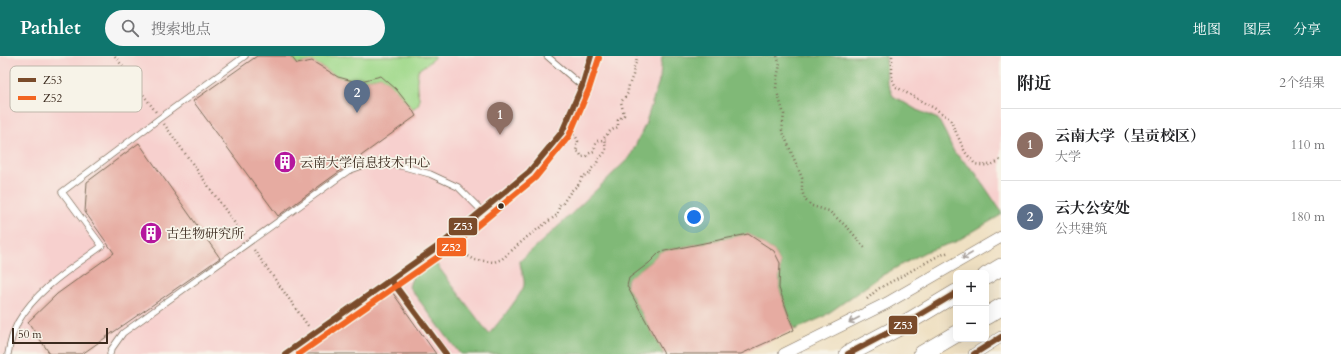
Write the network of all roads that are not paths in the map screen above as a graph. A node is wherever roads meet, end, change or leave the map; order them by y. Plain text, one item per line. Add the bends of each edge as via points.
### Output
1 (245, 56) edge
2 (547, 56) edge
3 (591, 56) edge
4 (582, 86) junction
5 (482, 211) junction
6 (1001, 237) edge
7 (1001, 267) edge
8 (989, 274) edge
9 (391, 280) junction
10 (953, 295) edge
11 (1001, 307) edge
12 (989, 314) edge
13 (953, 336) edge
14 (1001, 337) edge
15 (8, 354) edge
16 (110, 354) edge
17 (286, 354) edge
18 (446, 354) edge
19 (784, 354) edge
20 (848, 354) edge
21 (922, 354) edge
22 (974, 354) edge

1 - 15 lane via 62,192 102,246 40,295 19,322 12,336
2 - 4 lane
3 - 4 lane
4 - 5 lane via 562,132 529,172
5 - 9 lane
5 - 16 lane via 458,187 430,174 373,162 348,171 123,333
6 -> 19 street via 887,303
7 - 8 main road
9 - 17 lane
9 - 18 lane
10 - 20 main road
11 - 12 main road
13 - 21 main road
14 - 22 street

